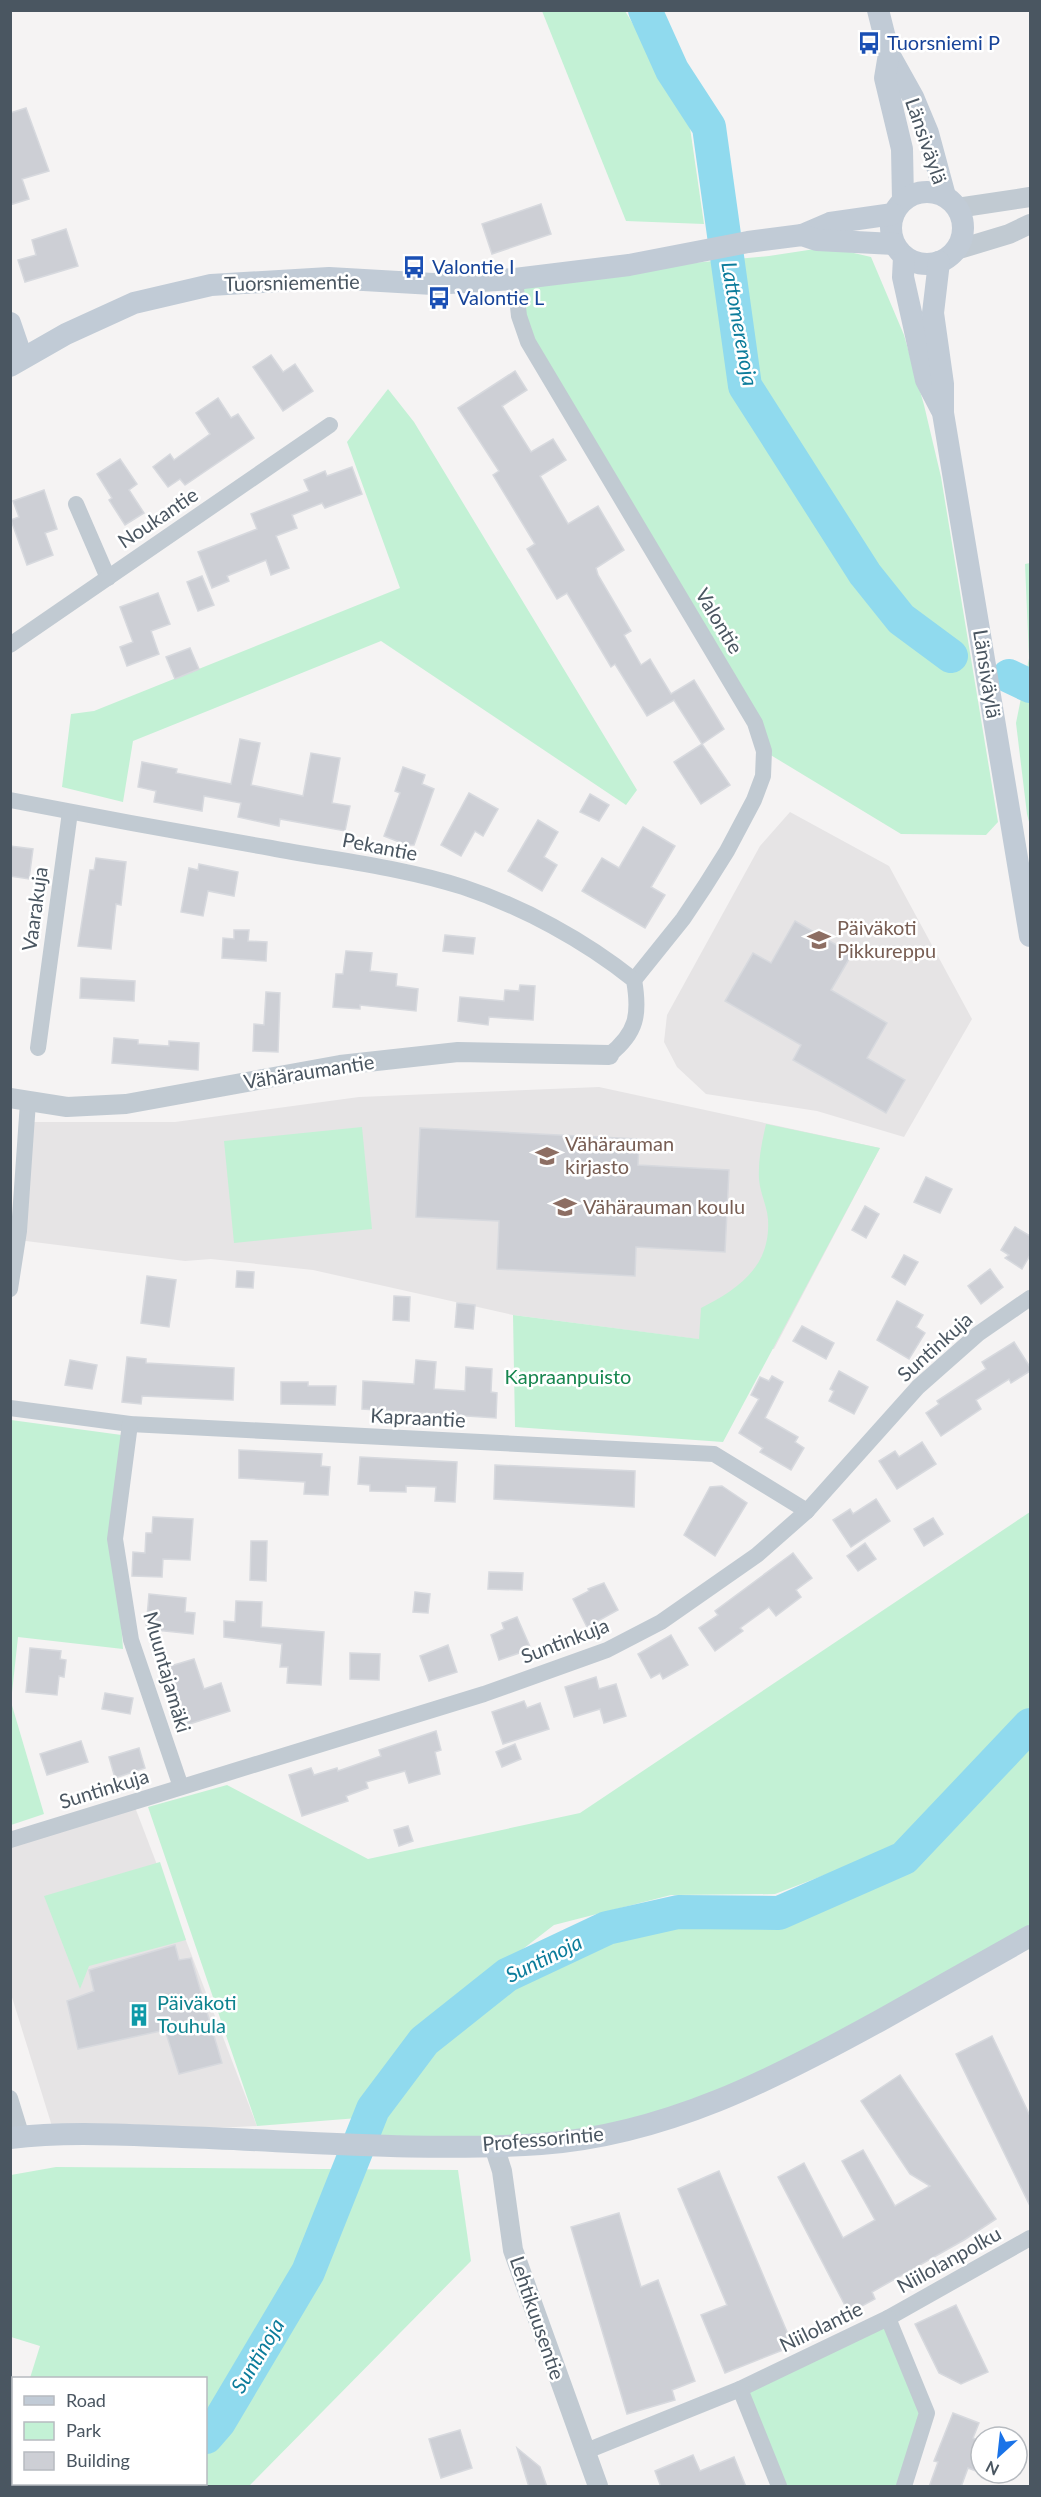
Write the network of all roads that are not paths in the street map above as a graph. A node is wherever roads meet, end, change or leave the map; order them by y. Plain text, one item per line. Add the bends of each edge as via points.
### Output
1 (878, 10) edge
2 (889, 54) junction
3 (1030, 197) edge
4 (951, 202) junction
5 (898, 207) junction
6 (1030, 224) edge
7 (802, 236) junction
8 (899, 250) junction
9 (947, 256) junction
10 (515, 279) junction
11 (10, 323) edge
12 (16, 362) edge
13 (943, 413) junction
14 (330, 425) dead end
15 (76, 504) dead end
16 (108, 578) junction
17 (10, 645) edge
18 (10, 800) edge
19 (70, 812) junction
20 (1030, 936) edge
21 (634, 980) junction
22 (38, 1048) dead end
23 (609, 1055) joint
24 (20, 1100) edge
25 (10, 1289) edge
26 (1030, 1298) edge
27 (10, 1408) edge
28 (130, 1424) junction
29 (807, 1511) junction
30 (181, 1787) junction
31 (10, 1840) edge
32 (1030, 1936) edge
33 (10, 2098) edge
34 (16, 2138) edge
35 (495, 2146) junction
36 (1030, 2238) edge
37 (888, 2318) junction
38 (740, 2389) junction
39 (584, 2452) junction
40 (598, 2487) edge
41 (780, 2487) edge
42 (904, 2487) edge

1 - 2 main road, Länsiväylä
2 - 4 main road, Länsiväylä via 913,97
2 - 5 main road, Länsiväylä via 885,78 902,149
3 - 4 street
4 - 5 main road via 933,192 921,192
4 - 9 main road via 963,227 962,239
5 - 7 main road, Tuorsniementie via 830,223
5 - 8 main road via 890,226
6 - 9 street
7 - 8 main road, Tuorsniementie
7 - 10 main road, Tuorsniementie via 748,242 629,265
8 - 9 main road via 914,262 926,264
8 - 13 main road, Länsiväylä via 926,380
9 - 13 main road, Länsiväylä via 933,313
10 - 12 main road, Tuorsniementie via 433,284 329,278 211,285 134,303
10 - 21 street, Valontie via 519,316 528,342 755,723 764,751 763,776 727,851 683,919
11 - 12 main road
13 - 20 main road, Länsiväylä
14 - 16 street, Noukantie
15 - 16 street
16 - 17 street, Noukantie
18 - 19 street, Pekantie
19 - 21 street, Pekantie via 463,887 575,938
19 - 22 street, Vaarakuja
21 - 23 street via 638,1004 632,1030
23 - 24 street, Vähäraumantie via 458,1052 340,1065 126,1104 67,1107
24 - 25 street via 19,1230
26 - 29 street, Suntinkuja via 978,1334 918,1387
27 - 28 street, Kapraantie
28 - 29 street, Kapraantie via 714,1454
28 - 30 street, Muuntajamäki via 115,1539 131,1640
29 - 30 street, Suntinkuja via 705,1593 607,1650 484,1694
30 - 31 street, Suntinkuja
32 - 35 main road, Professorintie via 811,2058 731,2097 668,2120 600,2136
33 - 34 street
34 - 35 main road, Professorintie via 111,2134
35 - 39 street, Lehtikuusentie via 513,2250
36 - 37 street, Niilolanpolku
37 - 38 street, Niilolantie
37 - 42 street, Niilolantie via 927,2413
38 - 39 street, Niilolantie
38 - 41 street
39 - 40 street, Lehtikuusentie

